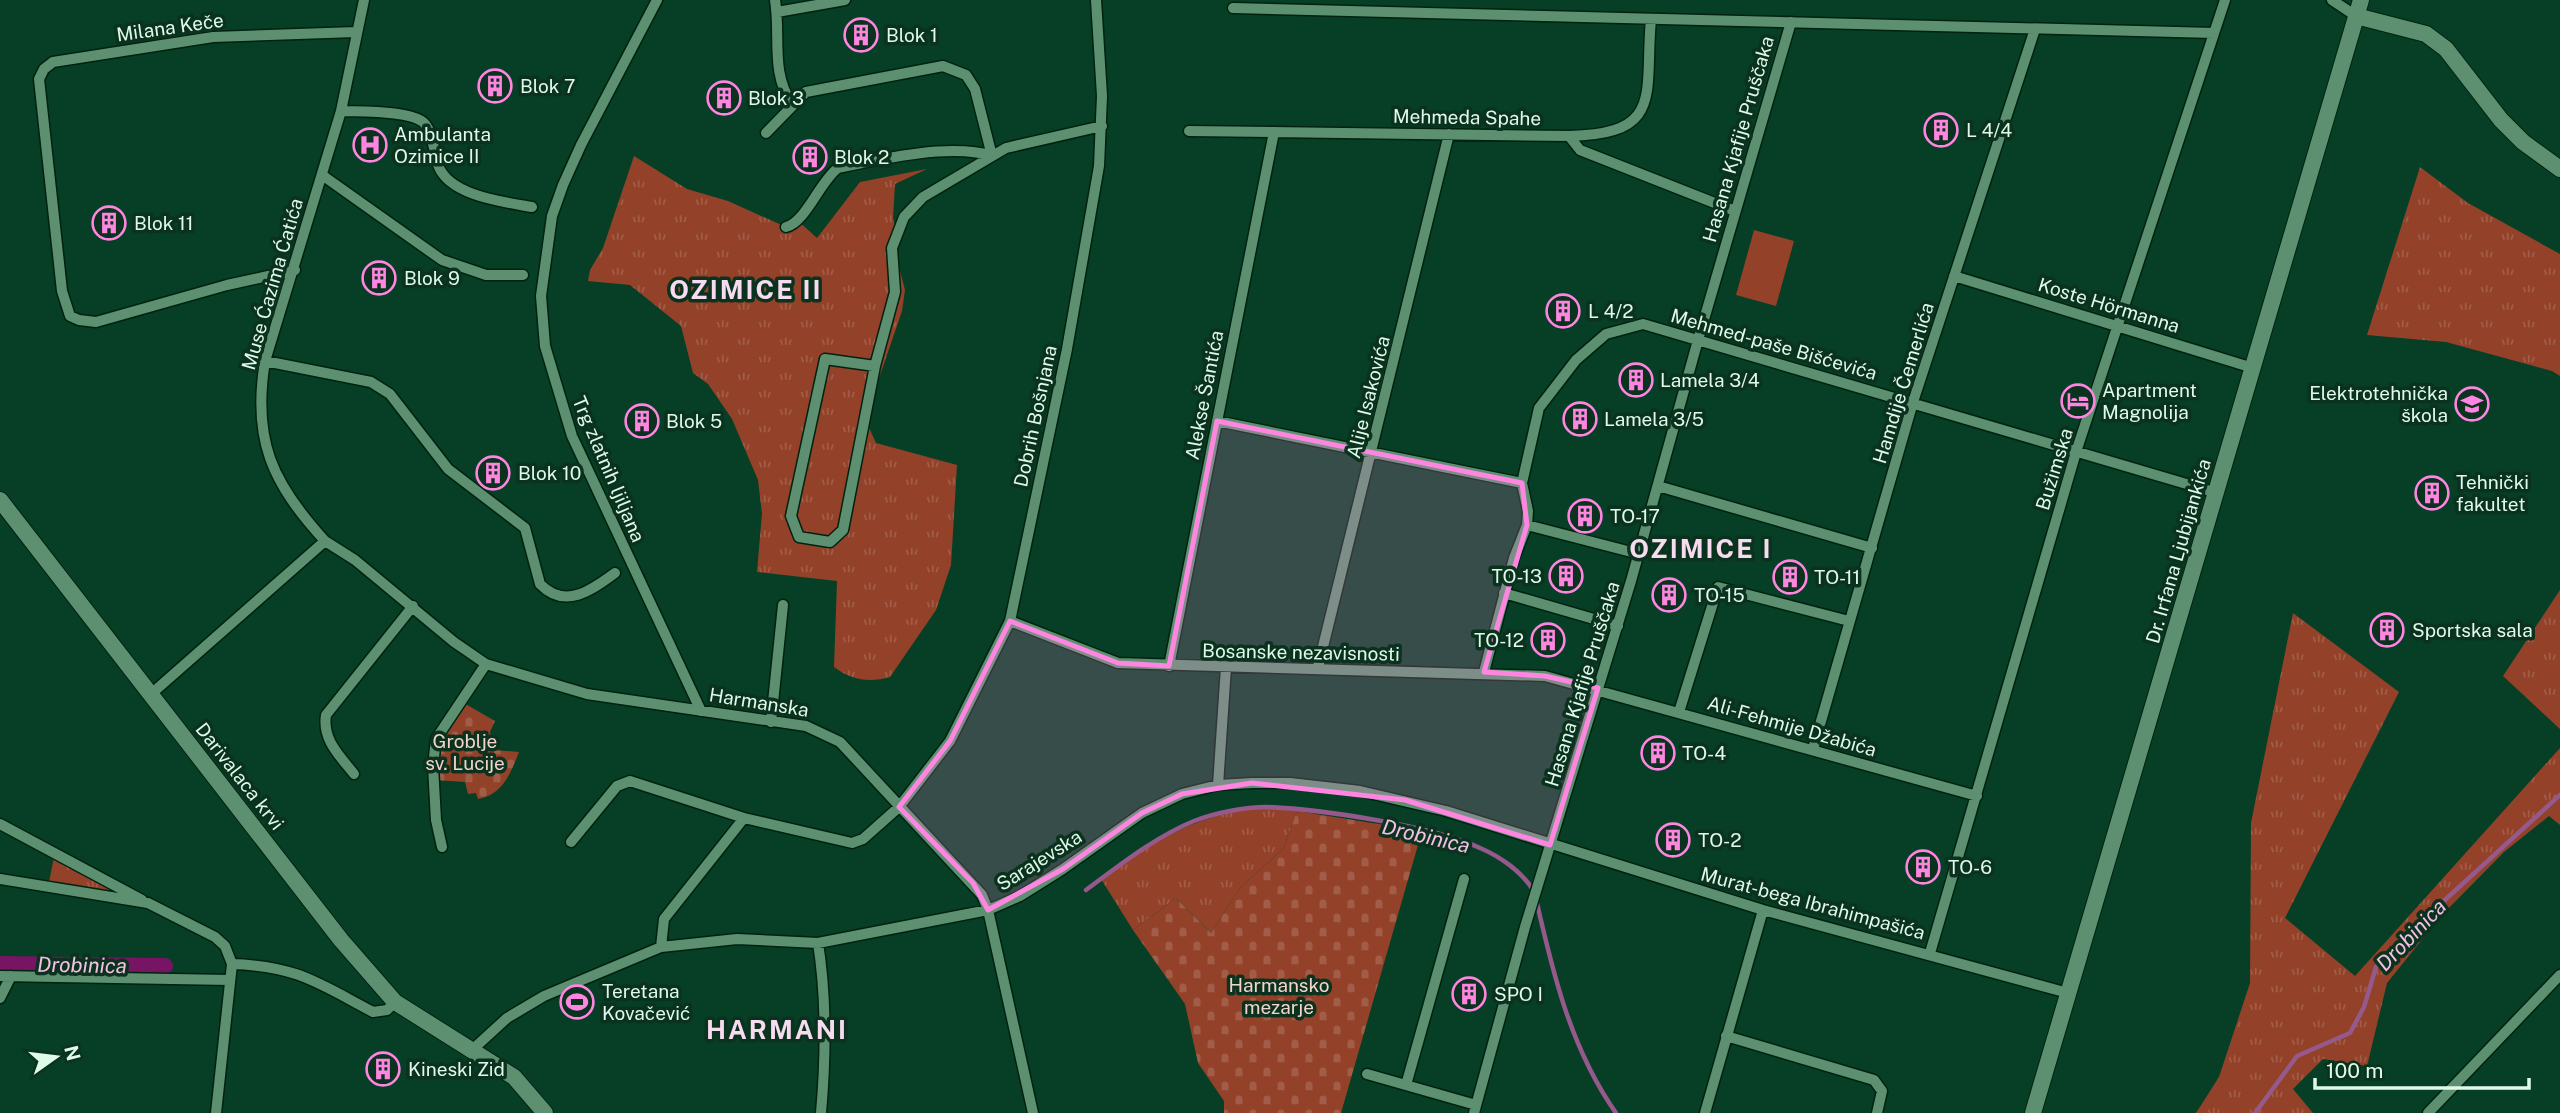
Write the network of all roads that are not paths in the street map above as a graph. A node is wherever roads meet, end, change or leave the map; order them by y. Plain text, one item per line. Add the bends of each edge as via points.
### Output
1 (364, 0) edge
2 (657, 0) edge
3 (775, 0) edge
4 (845, 0) edge
5 (1096, 0) edge
6 (2225, 0) edge
7 (2332, 0) edge
8 (1233, 8) dead end
9 (2358, 8) edge
10 (777, 12) junction
11 (1651, 19) junction
12 (1791, 22) junction
13 (2035, 29) junction
14 (356, 32) junction
15 (2214, 33) junction
16 (792, 104) junction
17 (341, 111) junction
18 (1101, 126) junction
19 (1189, 131) dead end
20 (1274, 132) junction
21 (766, 133) dead end
22 (1449, 134) junction
23 (1569, 136) junction
24 (992, 156) junction
25 (2560, 169) edge
26 (323, 175) junction
27 (532, 207) dead end
28 (1735, 211) junction
29 (786, 227) dead end
30 (295, 270) junction
31 (523, 275) dead end
32 (1955, 276) junction
33 (2119, 327) junction
34 (1698, 340) junction
35 (265, 361) junction
36 (875, 366) junction
37 (2253, 368) junction
38 (1913, 402) junction
39 (1217, 421) junction
40 (1373, 452) junction
41 (2077, 452) junction
42 (1522, 483) junction
43 (1658, 486) junction
44 (2217, 493) junction
45 (0, 500) edge
46 (1527, 525) junction
47 (325, 541) junction
48 (1872, 548) junction
49 (1639, 554) junction
50 (615, 573) dead end
51 (1504, 593) junction
52 (783, 605) dead end
53 (413, 606) junction
54 (1010, 621) junction
55 (1849, 621) junction
56 (1618, 626) junction
57 (486, 664) junction
58 (1169, 666) junction
59 (1226, 667) junction
60 (1318, 667) junction
61 (1484, 672) junction
62 (1598, 688) junction
63 (150, 695) junction
64 (701, 711) junction
65 (1678, 712) junction
66 (771, 722) junction
67 (1812, 749) junction
68 (354, 774) dead end
69 (1219, 785) junction
70 (1976, 796) junction
71 (899, 807) junction
72 (744, 818) junction
73 (0, 824) edge
74 (571, 842) dead end
75 (1550, 845) junction
76 (442, 847) dead end
77 (91, 871) junction
78 (0, 879) edge
79 (1464, 879) dead end
80 (86, 894) junction
81 (148, 903) junction
82 (988, 910) junction
83 (1763, 910) junction
84 (818, 943) junction
85 (661, 947) junction
86 (1930, 953) junction
87 (232, 964) junction
88 (2560, 975) edge
89 (5, 976) edge
90 (230, 980) junction
91 (2068, 993) junction
92 (0, 998) edge
93 (395, 1002) junction
94 (1726, 1036) junction
95 (472, 1050) junction
96 (1367, 1074) dead end
97 (1406, 1085) junction
98 (1475, 1109) edge
99 (216, 1113) edge
100 (545, 1113) edge
101 (821, 1113) edge
102 (1033, 1113) edge
103 (1704, 1113) edge
104 (1877, 1113) edge
105 (2033, 1113) edge
106 (2428, 1113) edge

1 - 14 street, Muse Ćazima Ćatića
2 - 64 street, Trg zlatnih ljiljana via 563,185 552,216 541,296 545,346 572,436
3 - 10 street
4 - 10 street
5 - 18 street, Dobrih Bošnjana
6 - 15 street, Bužimska
7 - 9 street
8 - 11 street
9 - 25 main road via 2426,34 2446,49 2501,120 2522,142
9 - 37 main road, Dr. Irfana Ljubijankića
10 - 16 street via 778,72
11 - 12 street
11 - 23 street, Mehmeda Spahe via 1644,107 1635,122 1608,133
12 - 13 street
12 - 28 street, Hasana Kjafije Pruščaka
13 - 15 street
13 - 32 street, Hamdije Čemerlića
14 - 17 street, Muse Ćazima Ćatića
14 - 30 street, Milana Keče via 239,35 156,45 53,62 39,79 62,291 70,316 96,322
15 - 33 street, Bužimska
16 - 21 street
16 - 24 street via 806,92 943,66 966,75 975,89
17 - 26 street, Muse Ćazima Ćatića
17 - 27 street via 384,112 421,121 446,178 477,196
18 - 24 street via 1006,148
18 - 54 street, Dobrih Bošnjana via 1100,166 1069,336
19 - 20 street, Mehmeda Spahe
20 - 22 street, Mehmeda Spahe
20 - 39 street, Alekse Šantića
22 - 23 street, Mehmeda Spahe
22 - 40 street, Alije Isakovića
23 - 28 street via 1580,150
24 - 29 street via 952,152 838,168 797,220
24 - 36 street via 923,197 904,217 891,248 895,292
26 - 30 street, Muse Ćazima Ćatića
26 - 31 street via 442,260 486,275
28 - 34 street, Hasana Kjafije Pruščaka
30 - 35 street, Muse Ćazima Ćatića
32 - 33 street, Koste Hörmanna
32 - 38 street, Hamdije Čemerlića
33 - 37 street, Koste Hörmanna
33 - 41 street, Bužimska
34 - 38 street, Mehmed-paše Bišćevića
34 - 42 street, Mehmed-paše Bišćevića via 1643,324 1606,334 1576,360 1539,408
34 - 43 street, Hasana Kjafije Pruščaka
35 - 47 street, Muse Ćazima Ćatića via 259,398 269,458 286,492
35 - 50 street via 371,382 390,394 448,469 525,528 541,584 547,590 577,596
36 - 36 street via 843,530 830,542 799,537 791,516 825,359
37 - 44 main road, Dr. Irfana Ljubijankića
38 - 41 street, Mehmed-paše Bišćevića
38 - 48 street, Hamdije Čemerlića
39 - 40 street
39 - 58 street, Alekse Šantića
40 - 42 street
40 - 60 street, Alije Isakovića
41 - 44 street, Mehmed-paše Bišćevića
41 - 70 street, Bužimska
42 - 46 street
43 - 48 street
43 - 49 street, Hasana Kjafije Pruščaka
44 - 91 main road, Dr. Irfana Ljubijankića
45 - 63 main road, Darivalaca krvi
46 - 49 street
46 - 51 street
47 - 53 street, Harmanska
47 - 63 street
48 - 55 street, Hamdije Čemerlića
49 - 56 street, Hasana Kjafije Pruščaka
51 - 56 street
51 - 61 street
52 - 66 street
53 - 57 street, Harmanska
53 - 68 street via 326,715 330,743
54 - 58 street, Bosanske nezavisnosti via 1118,663
54 - 71 street, Dobrih Bošnjana via 950,741
55 - 65 street via 1718,587
55 - 67 street, Hamdije Čemerlića
56 - 62 street, Hasana Kjafije Pruščaka
57 - 64 street, Harmanska via 587,694
57 - 76 street via 436,739 433,766
58 - 59 street, Bosanske nezavisnosti
59 - 60 street, Bosanske nezavisnosti
59 - 69 street
60 - 61 street, Bosanske nezavisnosti
61 - 62 street, Bosanske nezavisnosti via 1545,676
62 - 65 street, Ali-Fehmije Džabića
62 - 75 street, Hasana Kjafije Pruščaka
63 - 93 main road, Darivalaca krvi via 341,940
64 - 66 street, Harmanska
65 - 67 street, Ali-Fehmije Džabića
66 - 71 street, Harmanska via 815,728 840,742
67 - 70 street, Ali-Fehmije Džabića
69 - 75 street, Sarajevska via 1290,783 1360,791 1446,811
69 - 82 street, Sarajevska via 1182,794 1142,813 1063,869
70 - 86 street, Bužimska
71 - 72 street, Dobrih Bošnjana via 863,839 852,843
71 - 82 street, Harmanska via 973,883
72 - 74 street via 626,781
72 - 85 street via 664,919
73 - 77 street
75 - 83 street, Murat-bega Ibrahimpašića
75 - 98 street, Hasana Kjafije Pruščaka
77 - 80 street via 96,884
77 - 81 street
78 - 80 street
79 - 97 street
80 - 81 street
81 - 87 street via 215,937 225,946
82 - 84 street, Sarajevska
82 - 102 street, Harmanska
83 - 86 street, Murat-bega Ibrahimpašića
83 - 94 street
84 - 85 street, Sarajevska via 737,939
84 - 101 street via 825,1005
85 - 95 street, Sarajevska via 544,996 507,1018
86 - 91 street, Murat-bega Ibrahimpašića
87 - 90 street
87 - 93 street via 299,973 373,1012 387,1010
88 - 106 street
89 - 90 street
89 - 92 street
90 - 99 street
91 - 105 main road, Dr. Irfana Ljubijankića
93 - 95 main road, Darivalaca krvi
94 - 103 street
94 - 104 street via 1874,1080 1882,1091
95 - 100 main road, Darivalaca krvi via 514,1077
96 - 97 street
97 - 98 street

